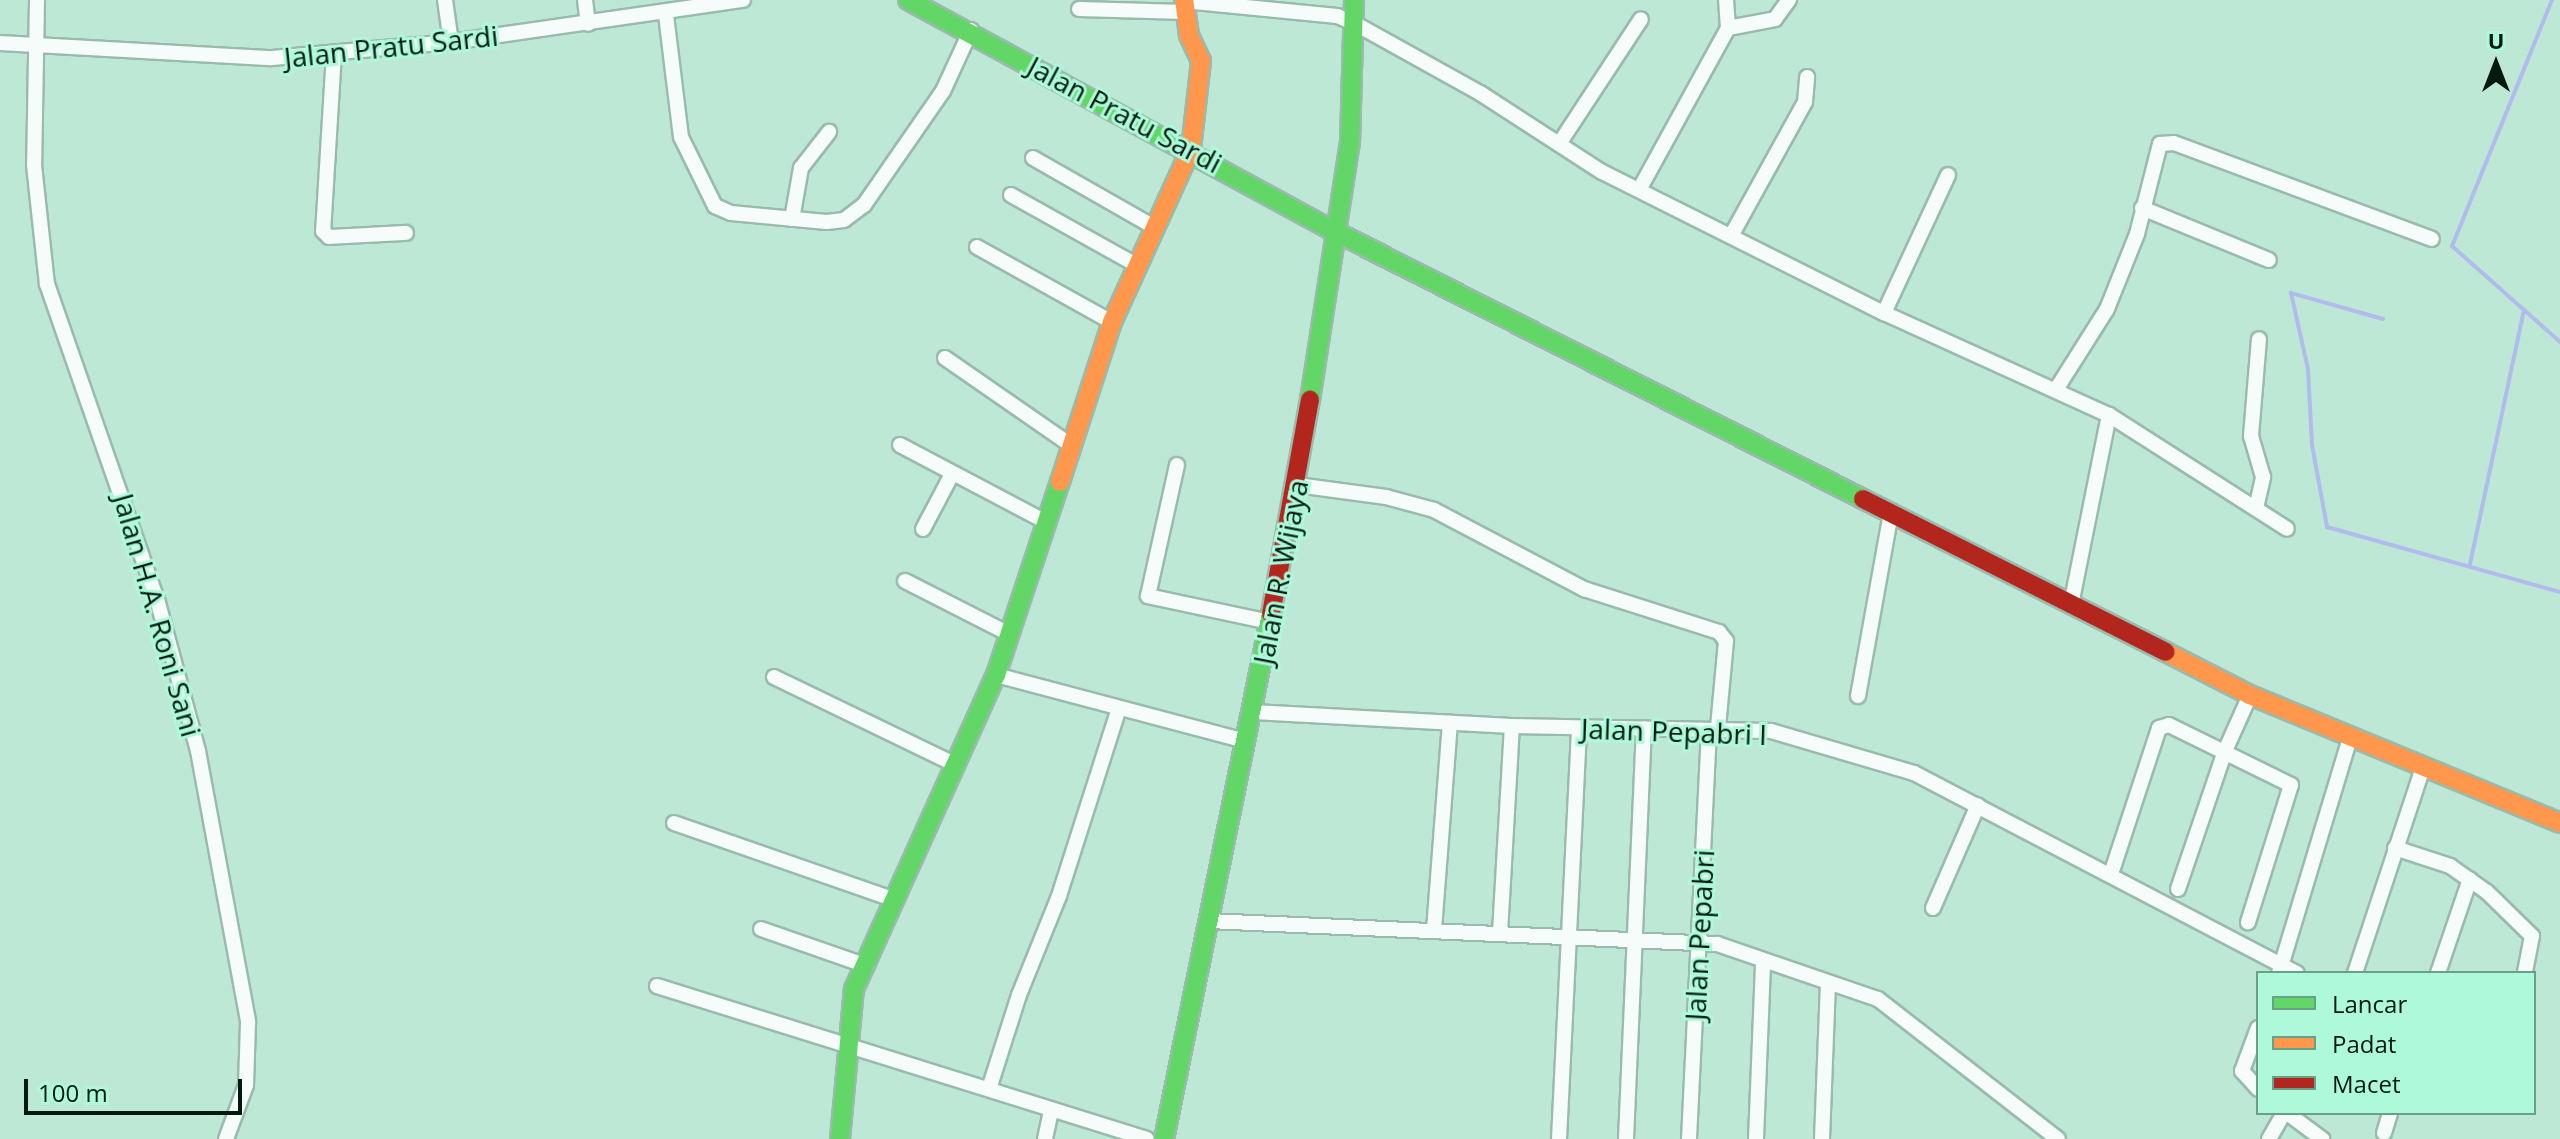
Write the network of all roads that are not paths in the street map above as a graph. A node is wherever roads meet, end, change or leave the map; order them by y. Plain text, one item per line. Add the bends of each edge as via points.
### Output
1 (37, 0) edge
2 (445, 0) edge
3 (585, 0) edge
4 (743, 0) edge
5 (908, 0) edge
6 (1354, 0) edge
7 (1726, 0) edge
8 (1789, 0) edge
9 (1184, 4) edge
10 (1079, 9) dead end
11 (666, 15) junction
12 (1641, 19) dead end
13 (1354, 23) junction
14 (588, 24) junction
15 (1728, 28) junction
16 (971, 30) junction
17 (451, 42) junction
18 (0, 43) edge
19 (36, 43) junction
20 (334, 53) junction
21 (1807, 77) dead end
22 (829, 132) dead end
23 (1559, 144) junction
24 (1191, 149) junction
25 (1033, 158) dead end
26 (1948, 175) dead end
27 (1639, 190) junction
28 (1011, 195) dead end
29 (2142, 208) junction
30 (792, 219) junction
31 (1154, 227) junction
32 (406, 233) dead end
33 (1338, 233) junction
34 (1731, 236) junction
35 (2432, 239) dead end
36 (977, 247) dead end
37 (2269, 260) dead end
38 (1136, 265) junction
39 (1884, 313) junction
40 (1112, 322) junction
41 (2259, 339) dead end
42 (945, 358) dead end
43 (2057, 388) junction
44 (2109, 415) junction
45 (900, 445) dead end
46 (1072, 446) junction
47 (1177, 465) dead end
48 (952, 474) junction
49 (1297, 485) junction
50 (2256, 508) junction
51 (1891, 512) junction
52 (1048, 523) junction
53 (923, 529) dead end
54 (2287, 529) dead end
55 (905, 581) dead end
56 (2071, 605) junction
57 (1269, 622) junction
58 (1009, 634) junction
59 (996, 675) junction
60 (774, 677) dead end
61 (2250, 695) junction
62 (1858, 696) dead end
63 (1118, 711) junction
64 (1253, 712) junction
65 (1450, 723) junction
66 (1512, 726) junction
67 (1579, 728) junction
68 (1644, 728) junction
69 (1714, 729) junction
70 (2350, 738) junction
71 (1245, 741) junction
72 (2225, 751) junction
73 (956, 765) junction
74 (2423, 767) junction
75 (1978, 805) junction
76 (674, 823) dead end
77 (2560, 823) edge
78 (2395, 848) junction
79 (2113, 868) dead end
80 (2470, 879) junction
81 (2178, 889) dead end
82 (895, 900) junction
83 (1933, 908) dead end
84 (1209, 921) junction
85 (2248, 922) dead end
86 (761, 929) dead end
87 (1434, 930) junction
88 (1500, 933) junction
89 (1566, 937) junction
90 (1636, 941) junction
91 (1699, 941) junction
92 (1763, 962) junction
93 (867, 966) junction
94 (2280, 970) edge
95 (2356, 971) edge
96 (2439, 971) edge
97 (2525, 971) edge
98 (1828, 984) junction
99 (657, 986) dead end
100 (2256, 1033) edge
101 (847, 1042) junction
102 (2256, 1087) edge
103 (989, 1089) junction
104 (1051, 1110) junction
105 (2284, 1115) edge
106 (2389, 1115) edge
107 (2305, 1117) edge
108 (2384, 1133) dead end
109 (226, 1139) edge
110 (840, 1139) edge
111 (1045, 1139) edge
112 (1147, 1139) edge
113 (1164, 1139) edge
114 (1559, 1139) edge
115 (1626, 1139) edge
116 (1689, 1139) edge
117 (1756, 1139) edge
118 (1822, 1139) edge
119 (2058, 1139) edge
120 (2269, 1139) edge
121 (2322, 1139) edge

1 - 19 street, Jalan H.A. Roni Sani
2 - 17 street
3 - 14 street
4 - 11 street, Jalan Pratu Sardi
5 - 16 street, Jalan Pratu Sardi
6 - 13 street, Jalan R. Wijaya
7 - 15 street
8 - 15 street via 1775,19
9 - 10 street
9 - 13 street via 1337,16
9 - 24 street via 1201,61
11 - 14 street, Jalan Pratu Sardi
11 - 30 street via 681,137 711,200 731,213
12 - 23 street
13 - 23 street
13 - 33 street, Jalan R. Wijaya via 1350,143
14 - 17 street, Jalan Pratu Sardi
15 - 27 street
16 - 24 street, Jalan Pratu Sardi
16 - 30 street via 943,91 864,205 836,222
17 - 20 street, Jalan Pratu Sardi
18 - 19 street, Jalan Pratu Sardi
19 - 20 street, Jalan Pratu Sardi via 272,58
19 - 109 street, Jalan H.A. Roni Sani via 34,165 47,284 157,599 198,751 248,1022 246,1085
20 - 32 street via 323,231 329,237
21 - 34 street via 1805,102
22 - 30 street via 795,181
23 - 27 street
24 - 31 street
24 - 33 street, Jalan Pratu Sardi
25 - 31 street
26 - 39 street
27 - 34 street
28 - 38 street
29 - 35 street via 2156,150 2160,144 2174,143
29 - 37 street
29 - 43 street via 2107,309
31 - 38 street
33 - 49 street, Jalan R. Wijaya
33 - 51 street, Jalan Pratu Sardi
34 - 39 street
36 - 40 street
38 - 40 street
39 - 43 street
40 - 46 street
41 - 50 street via 2251,436 2263,477
42 - 46 street
43 - 44 street
44 - 50 street
44 - 56 street
45 - 48 street
46 - 52 street
47 - 57 street via 1148,596
48 - 52 street
48 - 53 street
49 - 57 street, Jalan R. Wijaya
49 - 69 street, Jalan Pepabri via 1434,510 1584,589 1719,632 1726,641
50 - 54 street
51 - 56 street, Jalan Pratu Sardi
51 - 62 street
52 - 58 street
55 - 58 street
56 - 61 street, Jalan Pratu Sardi
57 - 64 street, Jalan R. Wijaya
58 - 59 street
59 - 63 street
59 - 73 street
60 - 73 street
61 - 70 street, Jalan Pratu Sardi
61 - 72 street
63 - 71 street
63 - 103 street
64 - 65 street, Jalan Pepabri I
64 - 71 street, Jalan R. Wijaya
65 - 66 street, Jalan Pepabri I
65 - 87 street
66 - 67 street, Jalan Pepabri I
66 - 88 street
67 - 68 street, Jalan Pepabri I
67 - 89 street
68 - 69 street, Jalan Pepabri I
68 - 90 street
69 - 75 street, Jalan Pepabri I via 1771,731 1887,762
69 - 91 street, Jalan Pepabri
70 - 74 street, Jalan Pratu Sardi
70 - 94 street
71 - 84 street, Jalan R. Wijaya
72 - 79 street via 2169,725 2160,726
72 - 81 street
72 - 85 street via 2291,785
73 - 82 street
74 - 77 street, Jalan Pratu Sardi
74 - 78 street
75 - 83 street
75 - 94 street, Jalan Pepabri I
76 - 82 street
78 - 80 street via 2450,866
78 - 95 street
80 - 96 street
80 - 97 street via 2532,936
82 - 93 street
84 - 87 street
84 - 113 street, Jalan R. Wijaya
86 - 93 street
87 - 88 street
88 - 89 street
89 - 90 street
89 - 114 street
90 - 91 street
90 - 115 street
91 - 92 street
91 - 116 street, Jalan Pepabri
92 - 98 street
92 - 117 street
93 - 101 street via 854,989
98 - 118 street
98 - 119 street via 1871,995 1888,1006
99 - 101 street
100 - 102 street via 2242,1071
101 - 103 street
101 - 110 street
103 - 104 street
104 - 111 street
104 - 112 street
105 - 120 street
106 - 108 street
107 - 121 street

